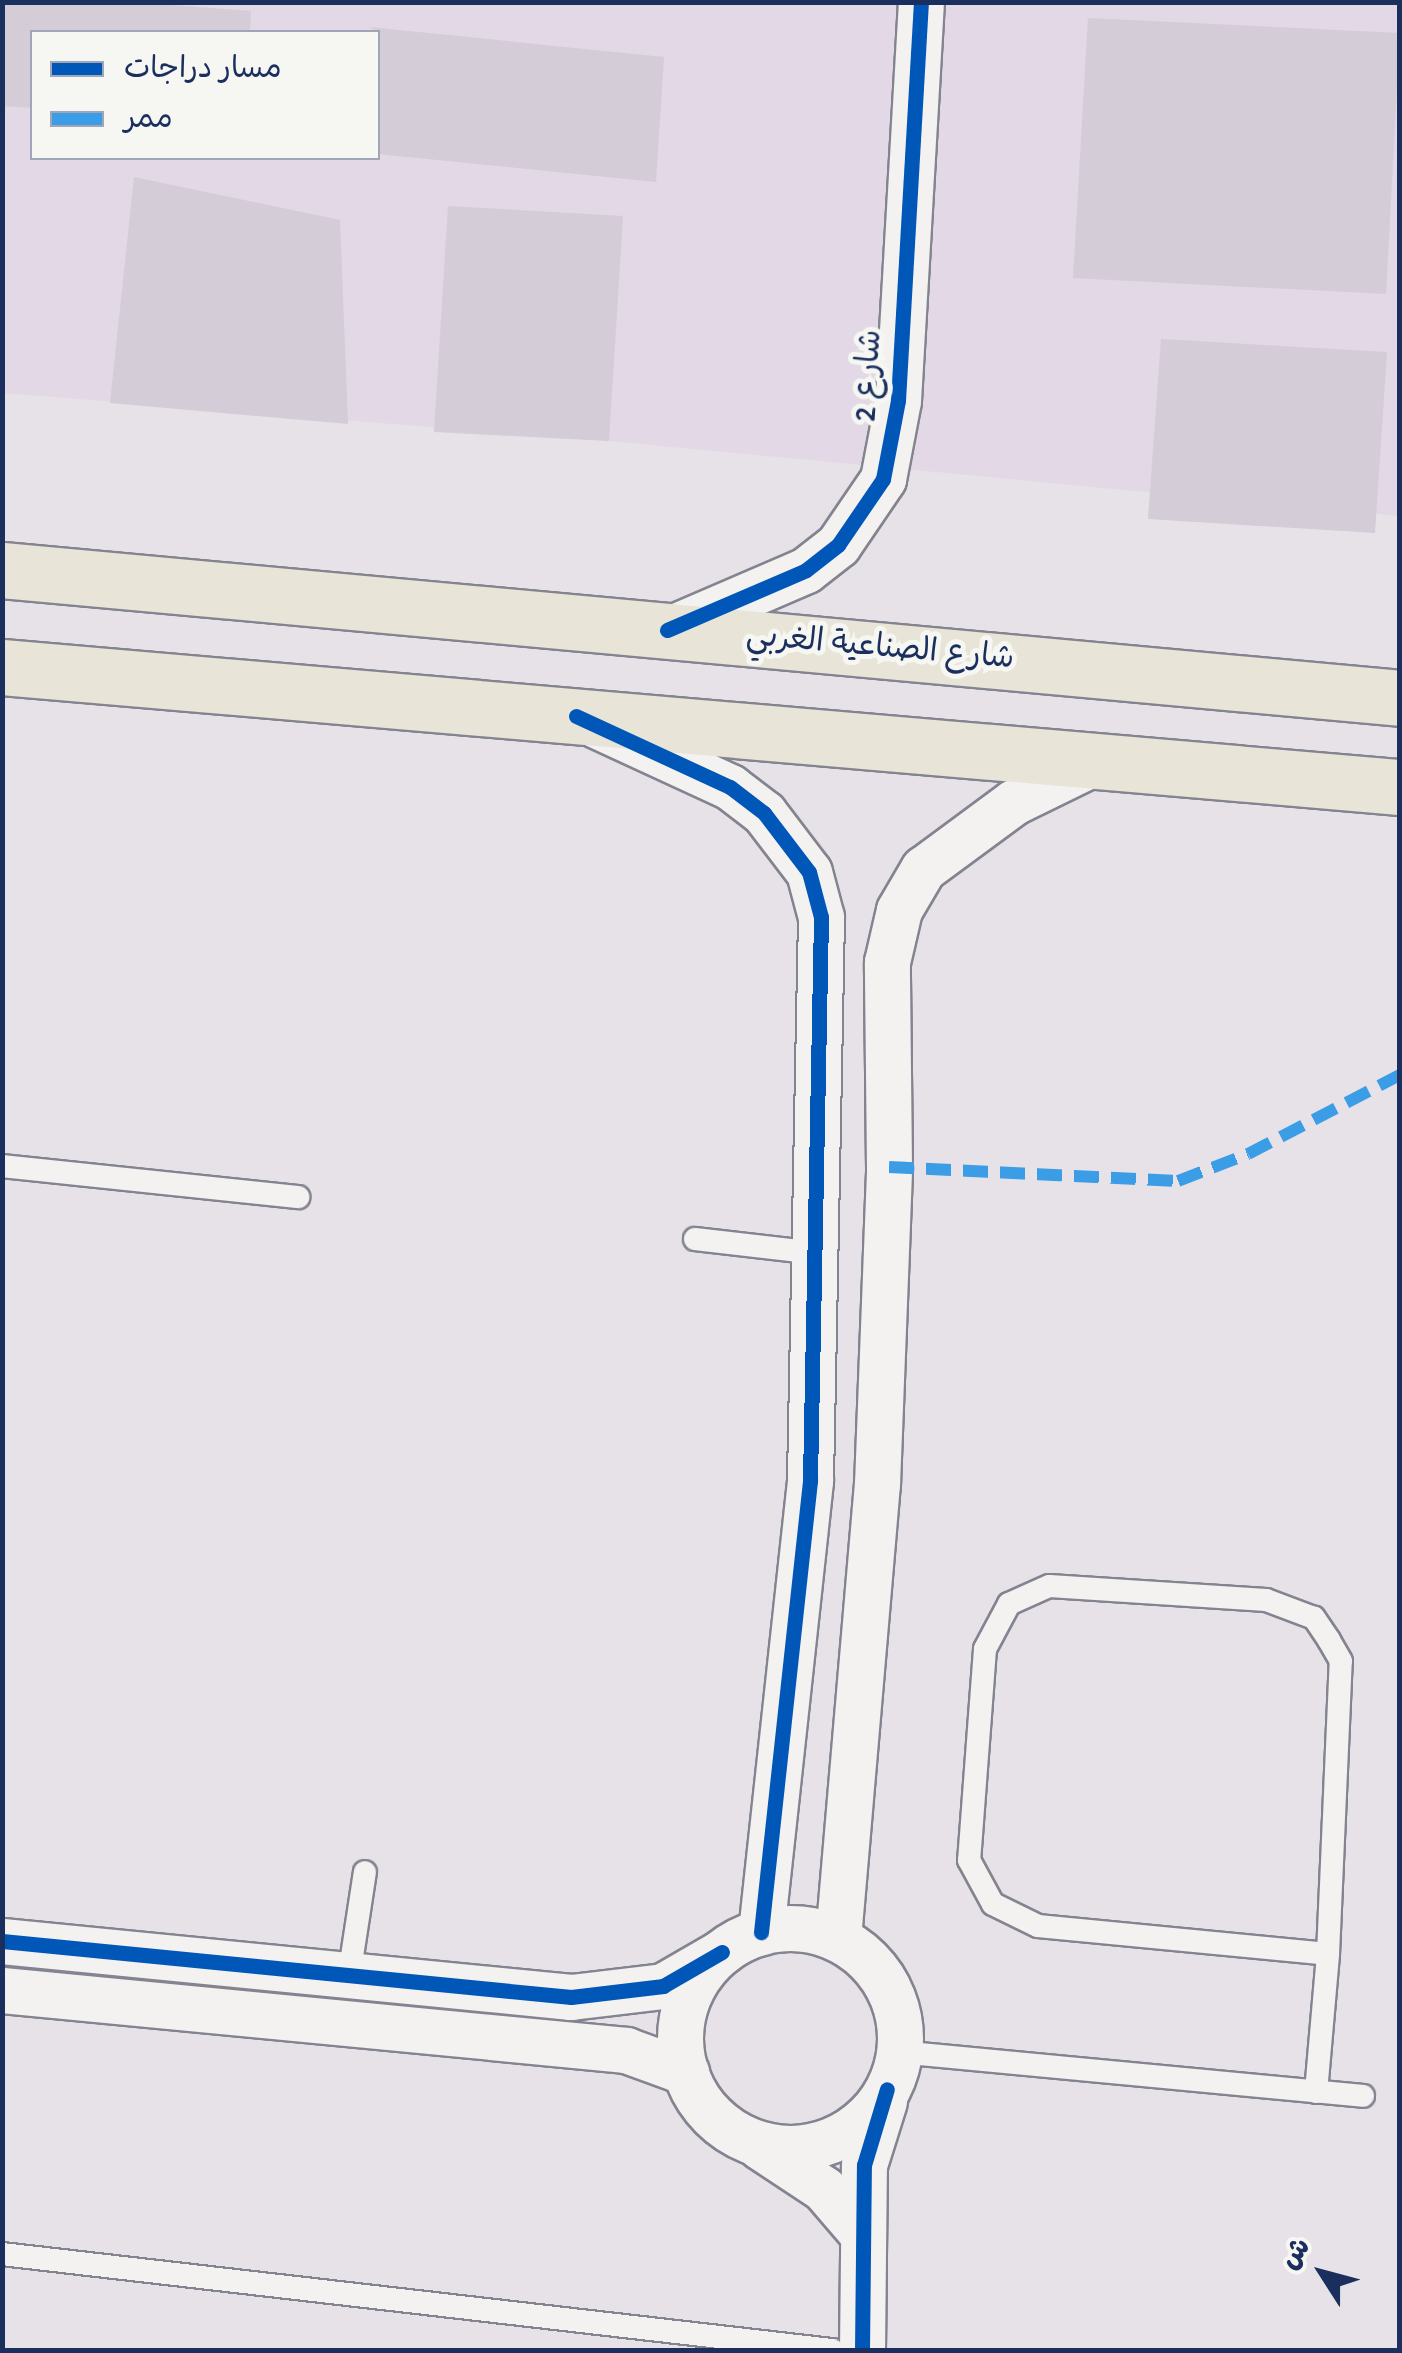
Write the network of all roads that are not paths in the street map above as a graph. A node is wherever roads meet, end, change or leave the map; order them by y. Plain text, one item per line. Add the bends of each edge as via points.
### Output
1 (921, 2) edge
2 (2, 570) edge
3 (667, 630) junction
4 (2, 667) edge
5 (1400, 698) edge
6 (576, 716) junction
7 (1105, 758) junction
8 (1400, 787) edge
9 (2, 1166) edge
10 (298, 1197) dead end
11 (695, 1239) dead end
12 (816, 1253) junction
13 (810, 1481) junction
14 (877, 1484) junction
15 (365, 1872) dead end
16 (838, 1938) junction
17 (2, 1941) edge
18 (742, 1942) junction
19 (1328, 1954) junction
20 (350, 1976) junction
21 (2, 1990) edge
22 (893, 2071) junction
23 (686, 2072) junction
24 (1316, 2092) junction
25 (1363, 2096) dead end
26 (752, 2141) junction
27 (860, 2231) junction
28 (2, 2254) edge
29 (832, 2350) edge
30 (862, 2350) edge

1 - 3 street, شارع 2 via 898,400 883,479 838,545 770,588
2 - 3 main road, شارع الصناعية الغربي
3 - 5 main road, شارع الصناعية الغربي
4 - 6 main road
6 - 7 main road
6 - 12 street via 730,787 764,813 809,872 821,917
7 - 8 main road
7 - 14 street via 962,834 923,869 899,910 887,962 889,1167
9 - 10 lane
11 - 12 lane
12 - 13 street
13 - 14 street via 842,1496
13 - 18 street
14 - 16 street
15 - 20 lane
16 - 18 street via 801,1928
16 - 22 street via 882,1977 898,2013
17 - 20 street
18 - 20 street via 664,1986 570,1996
18 - 23 street via 699,1978 683,2014
19 - 19 lane via 1341,1661 1314,1618 1266,1600 1049,1586 1009,1604 985,1650 969,1860 993,1904 1038,1926
19 - 24 lane
21 - 23 street via 626,2050
22 - 24 lane
22 - 26 street via 863,2120 829,2140 790,2148
22 - 27 street via 864,2165
23 - 26 street via 704,2106
24 - 25 lane
26 - 27 street via 824,2189
27 - 30 street
28 - 29 lane

